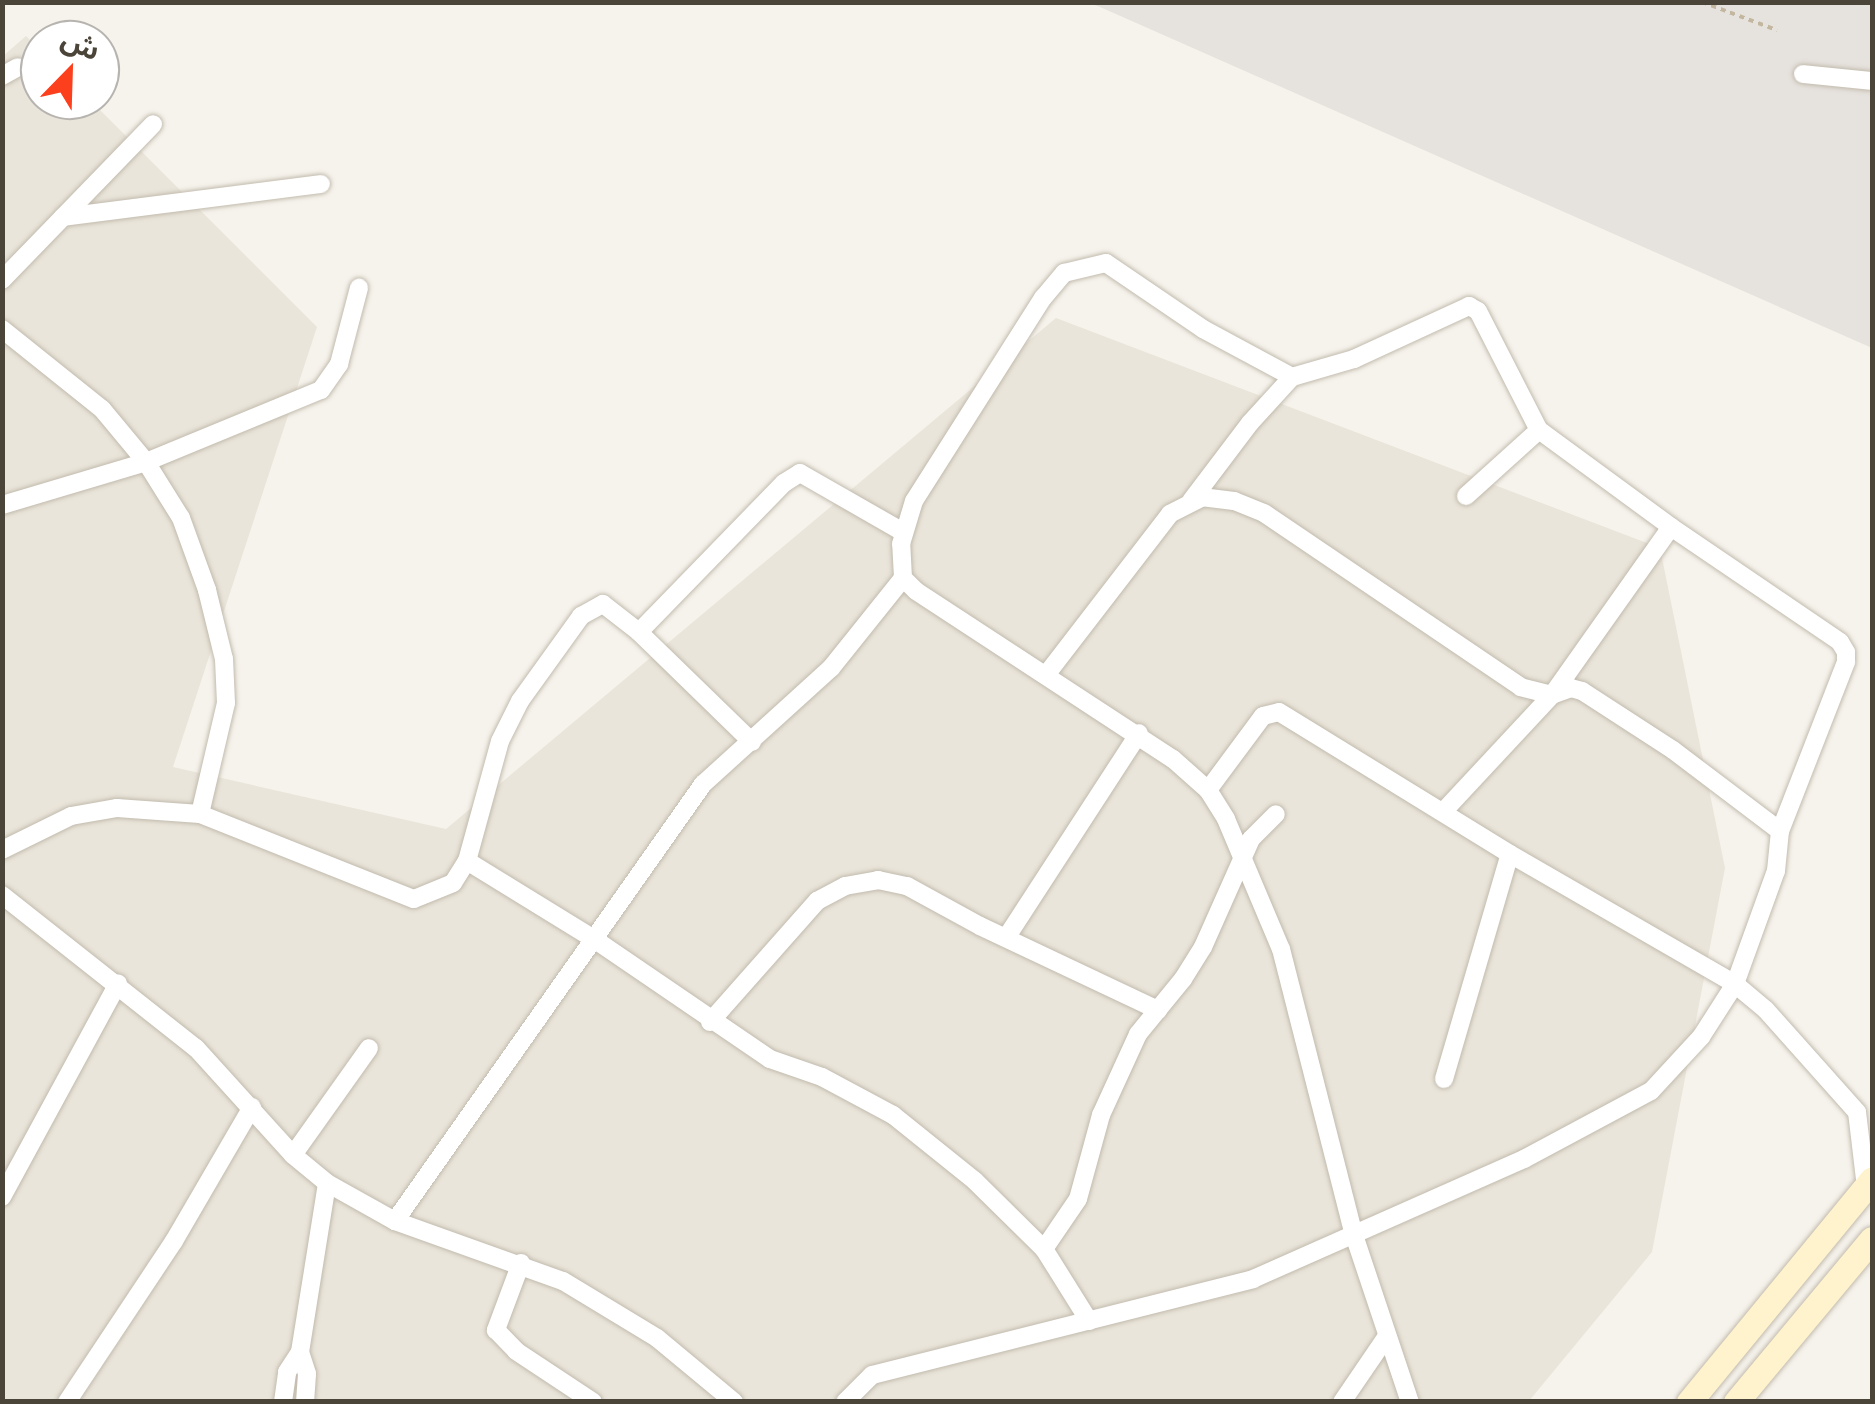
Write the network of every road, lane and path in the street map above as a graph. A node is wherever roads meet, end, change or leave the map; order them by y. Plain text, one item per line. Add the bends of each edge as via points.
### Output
1 (1702, 2) edge
2 (1778, 30) dead end
3 (1803, 74) dead end
4 (1872, 81) edge
5 (153, 124) dead end
6 (321, 184) dead end
7 (64, 217) junction
8 (2, 280) edge
9 (359, 288) dead end
10 (2, 329) edge
11 (1292, 377) junction
12 (1539, 430) junction
13 (146, 462) junction
14 (1466, 496) dead end
15 (1191, 501) junction
16 (2, 505) edge
17 (1671, 527) junction
18 (903, 532) junction
19 (903, 578) junction
20 (639, 632) junction
21 (1047, 674) junction
22 (1552, 695) junction
23 (1139, 734) junction
24 (752, 742) junction
25 (1208, 790) junction
26 (1444, 811) junction
27 (200, 814) junction
28 (1276, 814) dead end
29 (1780, 831) junction
30 (2, 850) edge
31 (1510, 854) junction
32 (1243, 858) junction
33 (467, 860) junction
34 (3, 896) edge
35 (1006, 938) junction
36 (594, 939) junction
37 (118, 983) junction
38 (1735, 984) junction
39 (1158, 1010) junction
40 (710, 1022) junction
41 (369, 1048) dead end
42 (1444, 1079) dead end
43 (252, 1107) junction
44 (1865, 1113) edge
45 (293, 1154) junction
46 (1869, 1182) edge
47 (328, 1183) junction
48 (2, 1198) edge
49 (395, 1220) junction
50 (1353, 1232) junction
51 (1872, 1239) edge
52 (1044, 1249) junction
53 (521, 1263) junction
54 (1089, 1320) junction
55 (1386, 1336) junction
56 (300, 1352) junction
57 (67, 1402) edge
58 (283, 1402) edge
59 (305, 1402) edge
60 (594, 1402) edge
61 (734, 1402) edge
62 (845, 1402) edge
63 (1342, 1402) edge
64 (1410, 1402) edge
65 (1689, 1402) edge
66 (1736, 1402) edge

1 - 2 path
3 - 4 street
5 - 7 street
6 - 7 street
7 - 8 street
9 - 13 street via 340,364 322,390
10 - 13 street via 102,409
11 - 12 street via 1354,359 1469,306 1478,311
11 - 15 street
11 - 18 street via 1203,329 1106,263 1064,273 914,501
12 - 14 street
12 - 17 street
13 - 16 street
13 - 27 street via 182,518 224,659 226,704
15 - 21 street via 1170,514
15 - 22 street via 1216,497 1264,514 1521,686
17 - 22 street
17 - 29 street via 1846,652
18 - 19 street
18 - 20 street via 800,473
19 - 21 street
19 - 24 street via 831,668
20 - 24 street
20 - 33 street via 603,604 581,616 500,741
21 - 23 street
22 - 26 street
22 - 29 street via 1571,688 1597,698
23 - 25 street
23 - 35 street
24 - 36 street via 703,784
25 - 26 street via 1274,710
25 - 32 street
26 - 31 street
27 - 30 street via 117,808 71,816
27 - 33 street via 414,899 453,883
28 - 32 street
29 - 38 street via 1776,871
31 - 38 street
31 - 42 street
32 - 39 street via 1203,947
32 - 50 street via 1281,949
33 - 36 street
34 - 37 street
35 - 39 street
35 - 40 street via 907,886 878,880 845,886 797,920
36 - 40 street
36 - 49 street
37 - 43 street via 196,1048
37 - 48 street
38 - 44 street
38 - 50 street via 1701,1037 1650,1091 1524,1159
39 - 52 street via 1114,1084 1072,1212
40 - 52 street via 770,1059 822,1077 893,1115
41 - 45 street
43 - 45 street
43 - 57 street via 174,1241
44 - 46 street
45 - 47 street
46 - 65 main road
47 - 49 street
47 - 56 street
49 - 53 street
50 - 54 street via 1254,1280
50 - 55 street
51 - 66 main road
52 - 54 street
53 - 60 street via 496,1330 516,1351
53 - 61 street via 612,1307
54 - 62 street via 872,1375
55 - 63 street
55 - 64 street
56 - 58 street via 287,1372
56 - 59 street

